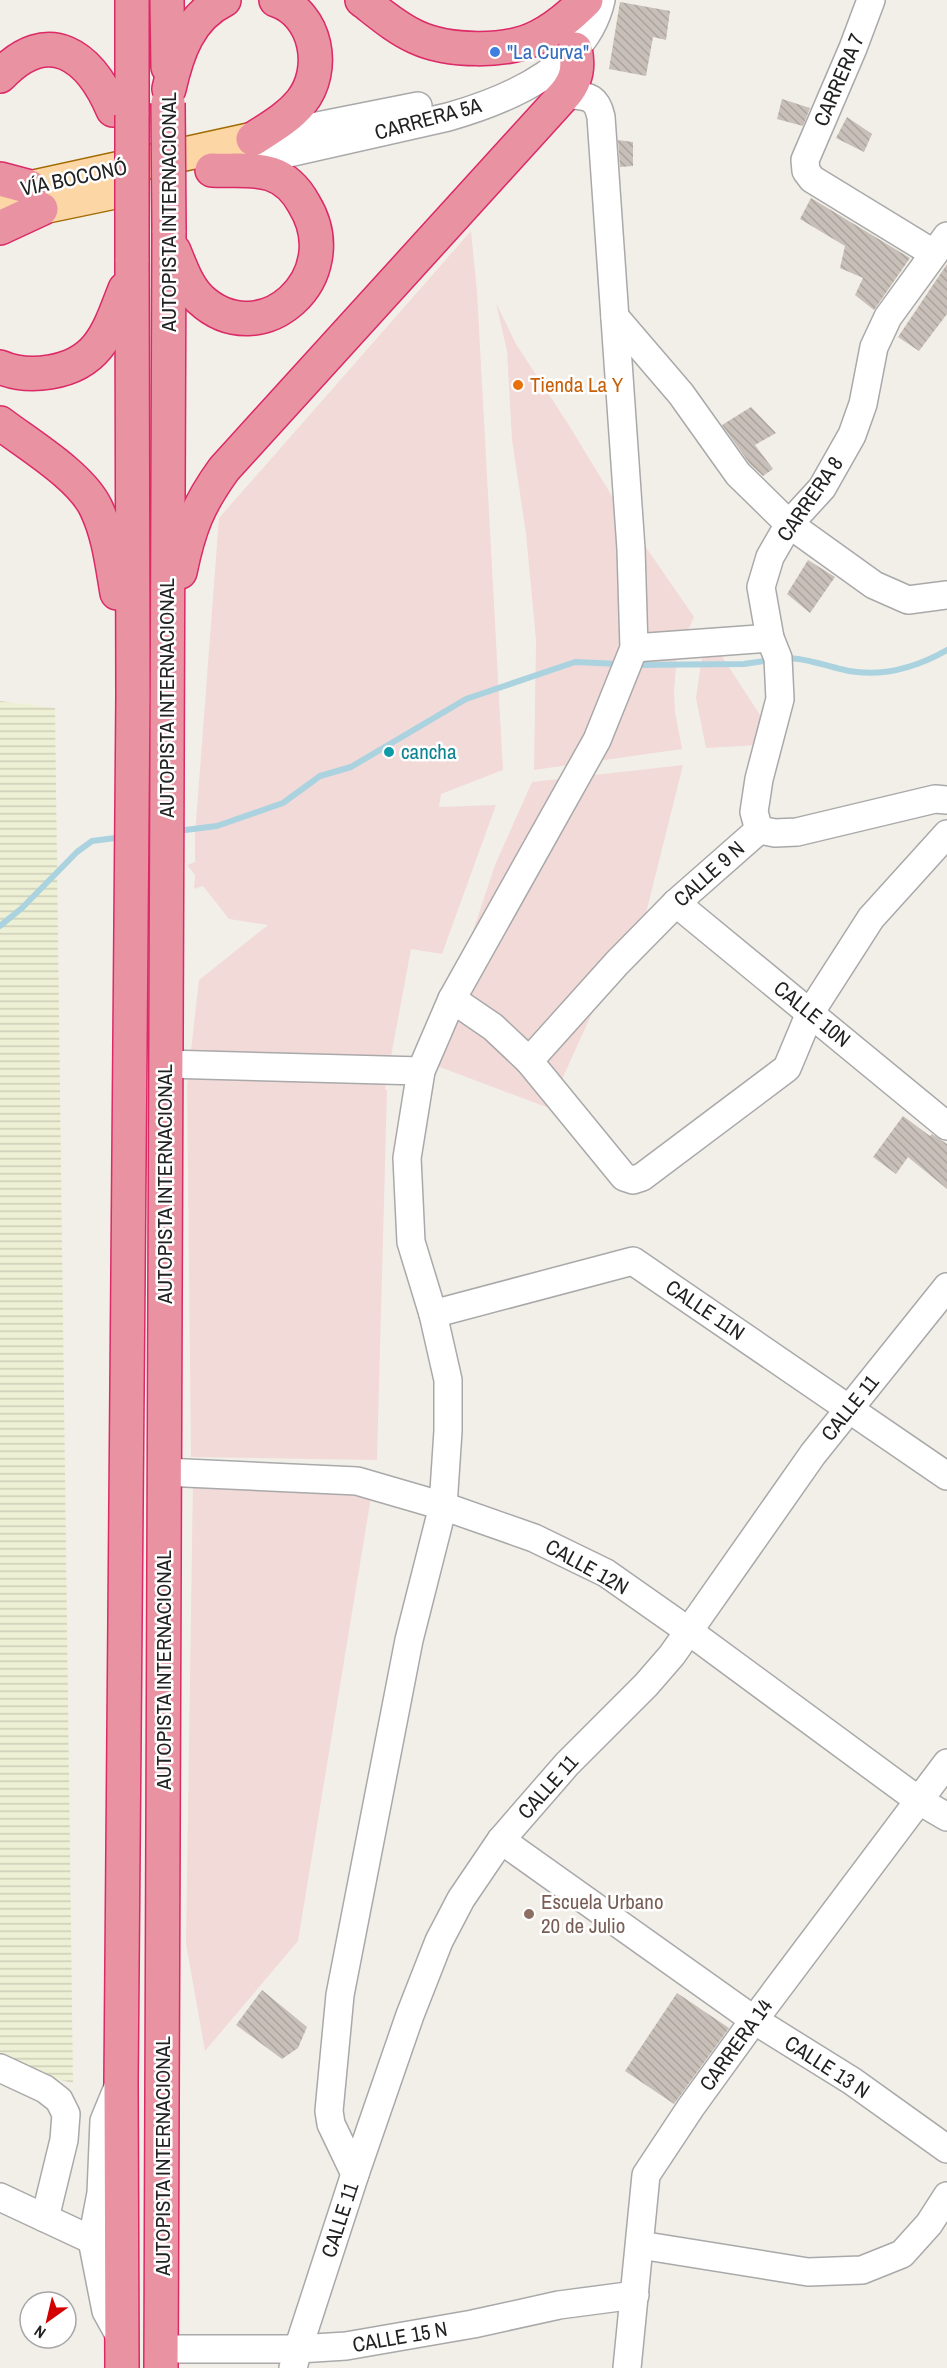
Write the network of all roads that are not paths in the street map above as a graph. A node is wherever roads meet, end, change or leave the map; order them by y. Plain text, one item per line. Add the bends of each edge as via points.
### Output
1 (132, 0) edge
2 (167, 0) edge
3 (225, 0) edge
4 (276, 0) edge
5 (362, 0) edge
6 (586, 0) edge
7 (595, 0) edge
8 (601, 0) edge
9 (871, 0) edge
10 (576, 49) junction
11 (0, 76) edge
12 (565, 94) junction
13 (168, 96) junction
14 (123, 113) junction
15 (253, 139) junction
16 (805, 160) joint
17 (212, 170) junction
18 (18, 193) edge
19 (0, 216) edge
20 (0, 228) edge
21 (170, 235) junction
22 (940, 245) edge
23 (132, 266) junction
24 (615, 317) junction
25 (0, 367) edge
26 (0, 423) edge
27 (789, 524) junction
28 (947, 595) edge
29 (167, 638) junction
30 (770, 638) junction
31 (634, 648) junction
32 (133, 696) junction
33 (947, 800) edge
34 (759, 830) junction
35 (947, 834) edge
36 (676, 903) junction
37 (452, 999) junction
38 (810, 1013) junction
39 (529, 1061) junction
40 (166, 1064) junction
41 (421, 1071) junction
42 (947, 1125) edge
43 (947, 1287) edge
44 (433, 1314) junction
45 (850, 1408) junction
46 (165, 1472) junction
47 (947, 1476) edge
48 (442, 1506) junction
49 (690, 1632) junction
50 (947, 1763) edge
51 (918, 1800) junction
52 (947, 1817) edge
53 (501, 1840) junction
54 (754, 2020) junction
55 (0, 2068) edge
56 (121, 2082) junction
57 (947, 2149) edge
58 (355, 2174) junction
59 (947, 2196) edge
60 (0, 2197) edge
61 (45, 2218) junction
62 (92, 2240) junction
63 (640, 2245) junction
64 (635, 2295) junction
65 (122, 2354) edge
66 (161, 2358) edge
67 (296, 2359) edge
68 (627, 2368) edge

1 - 14 highway, AUTOPISTA INTERNACIONAL
2 - 13 highway, AUTOPISTA INTERNACIONAL
3 - 13 highway via 202,16 189,33 178,55
4 - 15 highway via 305,22 314,42 315,63 302,100 285,118
5 - 6 highway via 415,37 463,48 508,46 531,40 562,22
7 - 15 street, CARRERA 5A via 559,47 532,68 489,89
8 - 10 street, CARRERA 5A via 595,19
9 - 16 street, CARRERA 7
10 - 12 highway via 577,72
10 - 17 street, CARRERA 5A via 539,78 469,111
11 - 14 highway via 35,52 66,53 92,72
12 - 24 street via 591,98 598,104 601,117
12 - 29 highway via 220,476 199,506 187,539
13 - 21 highway, AUTOPISTA INTERNACIONAL, bridge
14 - 23 highway, AUTOPISTA INTERNACIONAL, bridge via 132,202
15 - 18 main road, VÍA BOCONÓ
16 - 22 street, CARRERA 8 via 812,179
17 - 18 main road, VÍA BOCONÓ
17 - 21 highway via 264,172 293,189 308,210 315,229 316,257 309,279 293,300 275,312 251,317 229,315 212,308 195,293 185,279
18 - 19 main road, VÍA BOCONÓ
18 - 20 highway
21 - 29 highway, AUTOPISTA INTERNACIONAL
22 - 27 street, CARRERA 8 via 888,317 874,347 863,404 852,435 822,488
23 - 25 highway via 109,329 96,350 84,360 44,373 24,374
23 - 32 highway, AUTOPISTA INTERNACIONAL
24 - 27 street via 681,394 738,474
24 - 31 street
26 - 32 highway via 74,480 95,506 110,553
27 - 28 street via 874,585 909,600
27 - 30 street, CARRERA 8 via 770,557 761,587
29 - 40 highway, AUTOPISTA INTERNACIONAL
30 - 31 street
30 - 34 street, CARRERA 8 via 778,658 780,699 759,779 754,812
31 - 37 street via 597,740
32 - 56 highway, AUTOPISTA INTERNACIONAL
33 - 34 street, CALLE 9 N via 935,798 797,832
34 - 36 street, CALLE 9 N
35 - 38 street via 871,918
36 - 38 street, CALLE 10N
36 - 39 street, CALLE 9 N
37 - 39 street via 493,1028
37 - 41 street
38 - 39 street via 786,1068 633,1180 624,1176
38 - 42 street, CALLE 10N
40 - 41 street
40 - 46 highway, AUTOPISTA INTERNACIONAL
41 - 44 street via 407,1158 411,1242
43 - 45 street, CALLE 11
44 - 45 street, CALLE 11N via 633,1261
44 - 48 street via 448,1380
45 - 47 street, CALLE 11N
45 - 49 street, CALLE 11 via 788,1488
46 - 48 street, CALLE 12N via 357,1481
46 - 66 highway, AUTOPISTA INTERNACIONAL
48 - 49 street, CALLE 12N via 534,1538 606,1574
48 - 58 street via 409,1640 340,1995 329,2111 331,2124
49 - 51 street, CALLE 12N
49 - 53 street, CALLE 11 via 646,1685 567,1764
50 - 51 street, CARRERA 14
51 - 52 street, CALLE 12N
51 - 54 street, CARRERA 14
53 - 54 street, CALLE 13 N
53 - 58 street, CALLE 11 via 461,1899 439,1941
54 - 57 street, CALLE 13 N via 852,2081
54 - 63 street, CARRERA 14 via 646,2175
55 - 61 street via 45,2089 66,2114 64,2140
56 - 62 street via 104,2121 101,2193
56 - 65 highway, AUTOPISTA INTERNACIONAL
58 - 67 street, CALLE 11
59 - 63 street via 930,2224 902,2254 862,2270 808,2272
60 - 61 street
61 - 62 street
62 - 65 street via 105,2311
63 - 64 street, CARRERA 14
64 - 67 street, CALLE 15 N via 559,2305
64 - 68 street, CARRERA 14
66 - 67 street, CALLE 15 N

